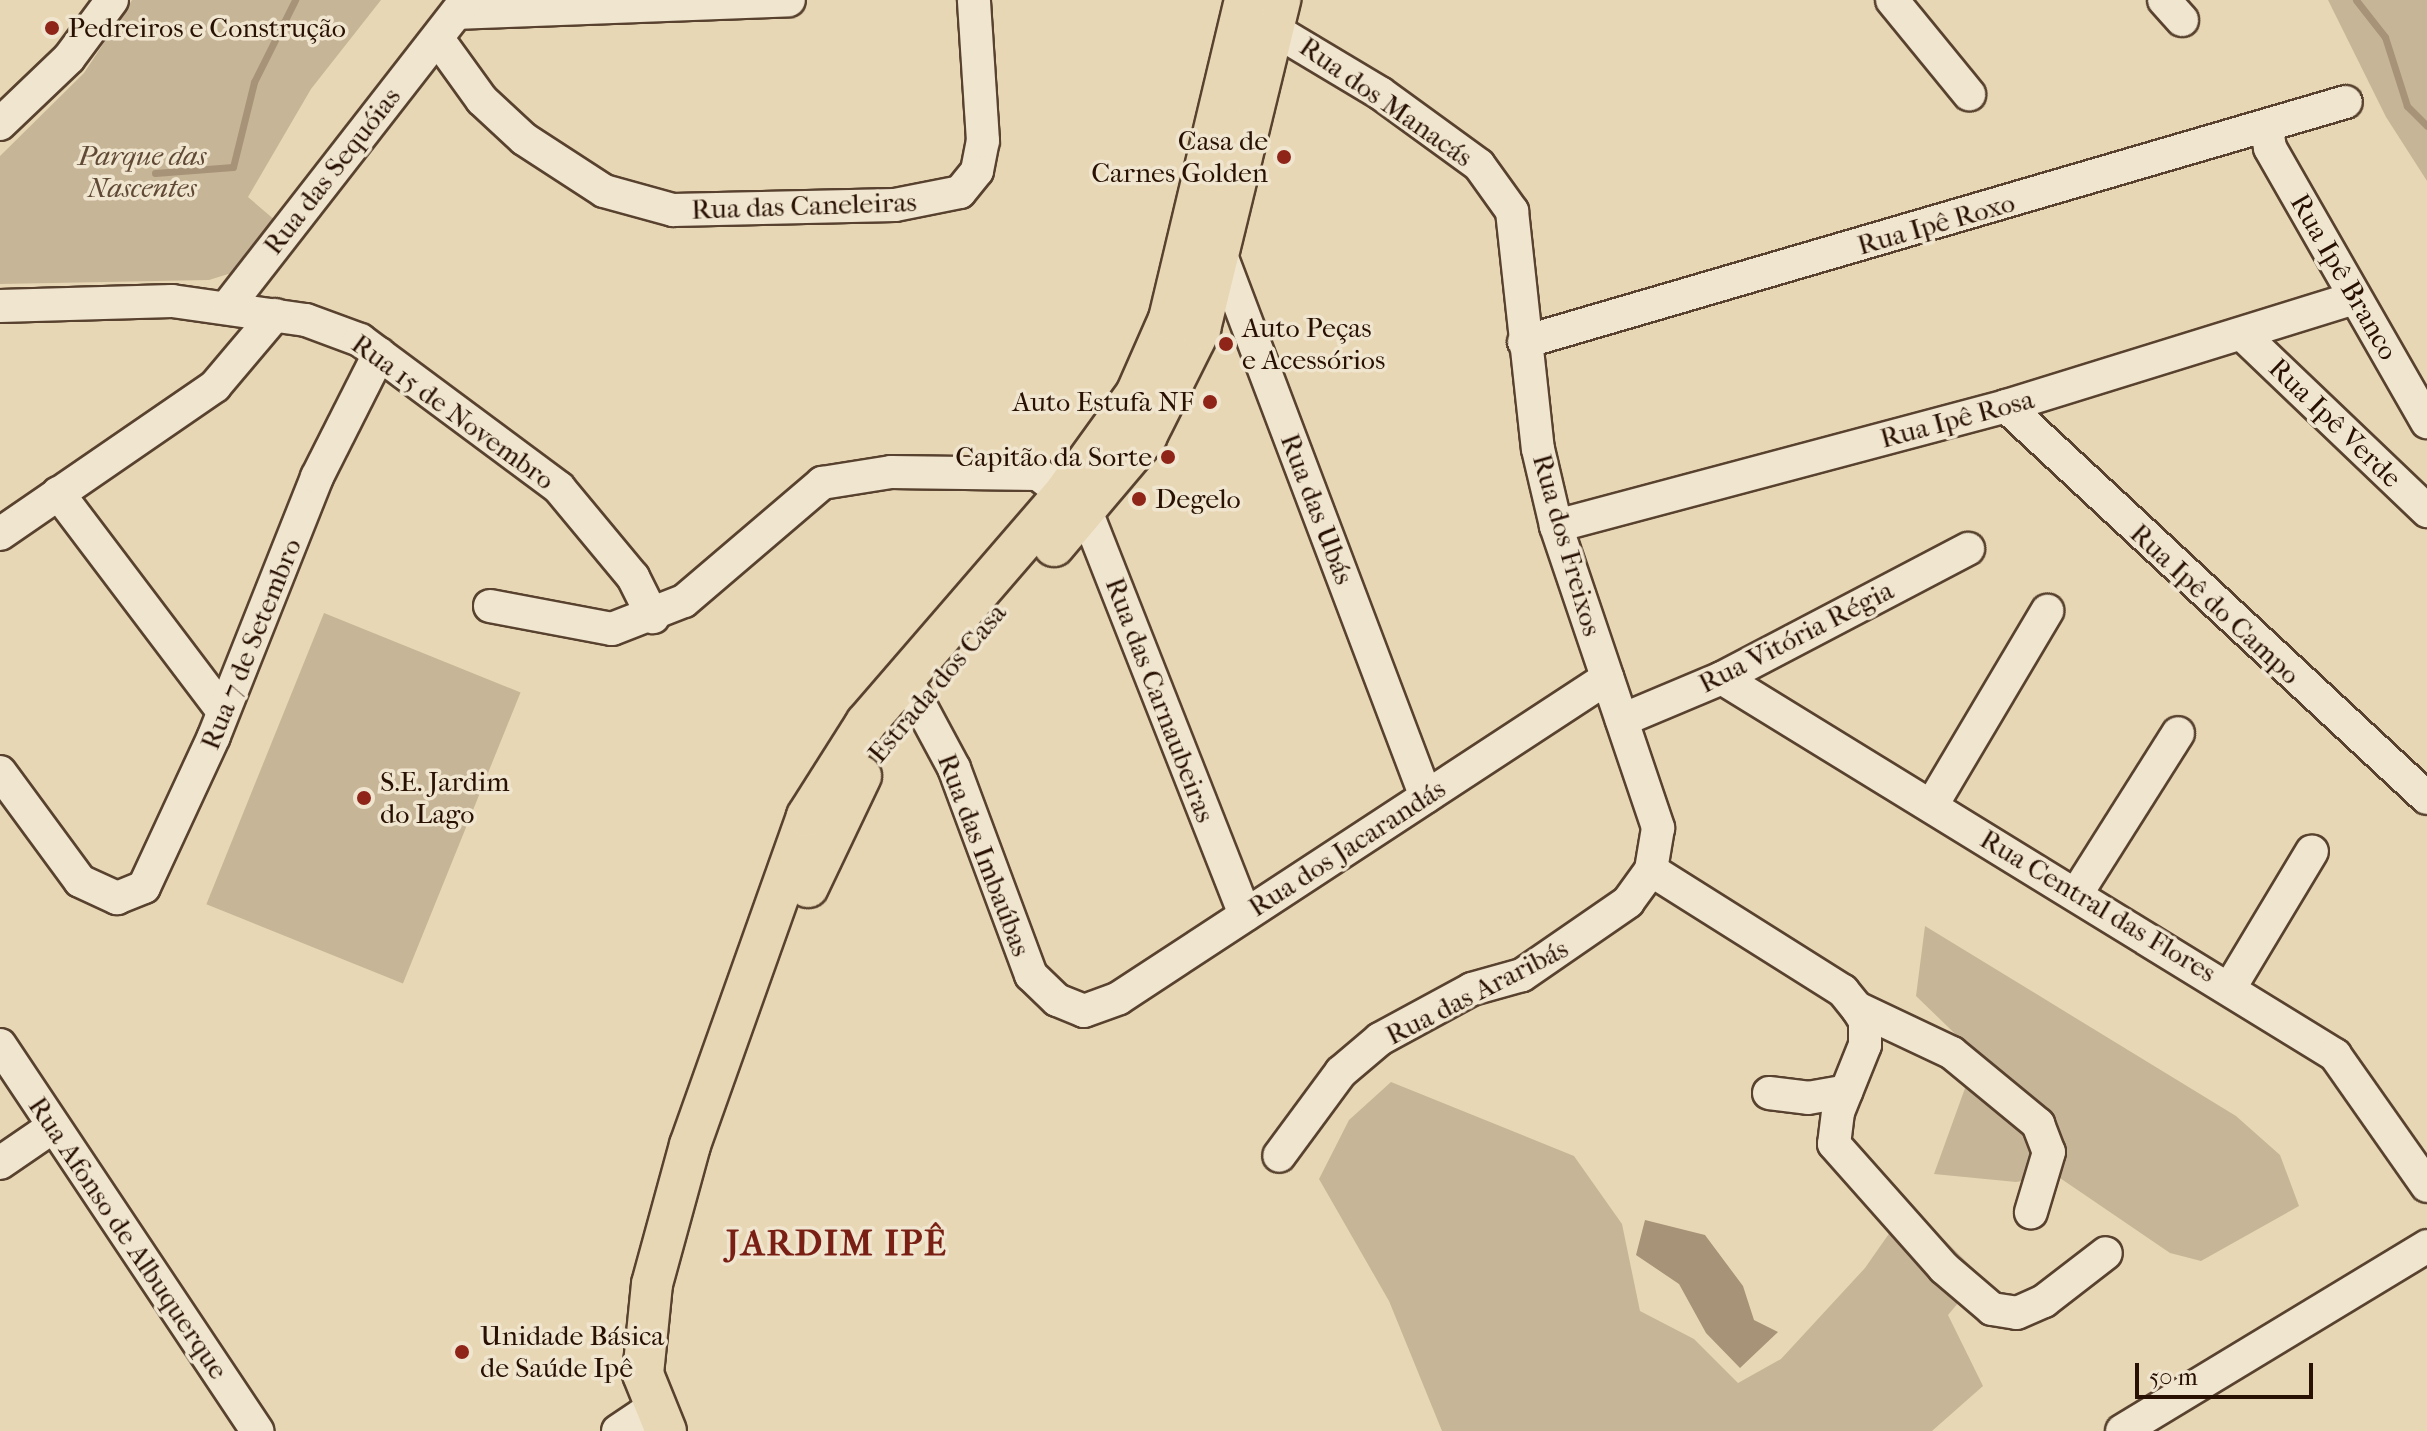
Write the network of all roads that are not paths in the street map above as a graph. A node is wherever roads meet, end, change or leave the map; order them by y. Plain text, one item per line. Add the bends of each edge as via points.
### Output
1 (112, 0) edge
2 (789, 0) edge
3 (974, 0) edge
4 (1892, 0) edge
5 (462, 6) edge
6 (1261, 10) edge
7 (438, 39) junction
8 (415, 65) junction
9 (1969, 94) dead end
10 (482, 100) junction
11 (2346, 102) dead end
12 (0, 124) edge
13 (2267, 129) junction
14 (1512, 211) joint
15 (1191, 234) junction
16 (1222, 258) junction
17 (2355, 298) junction
18 (0, 306) edge
19 (228, 306) junction
20 (275, 315) junction
21 (2243, 335) junction
22 (1524, 342) junction
23 (379, 354) junction
24 (2006, 406) junction
25 (2427, 422) edge
26 (58, 493) junction
27 (1076, 501) junction
28 (2427, 511) edge
29 (1556, 526) junction
30 (0, 534) edge
31 (1968, 549) dead end
32 (490, 606) dead end
33 (2047, 611) dead end
34 (653, 617) junction
35 (1607, 678) junction
36 (1722, 678) junction
37 (913, 688) junction
38 (223, 711) junction
39 (1622, 720) junction
40 (2178, 733) dead end
41 (0, 772) edge
42 (1426, 797) junction
43 (2427, 798) edge
44 (1932, 805) junction
45 (2312, 851) dead end
46 (1651, 870) junction
47 (2077, 893) junction
48 (1245, 915) junction
49 (2231, 986) junction
50 (1857, 1008) junction
51 (1084, 1011) joint
52 (0, 1045) edge
53 (1846, 1091) junction
54 (1769, 1093) dead end
55 (54, 1126) junction
56 (1279, 1156) dead end
57 (0, 1163) edge
58 (2427, 1186) edge
59 (2031, 1212) dead end
60 (2427, 1246) edge
61 (2106, 1253) dead end
62 (662, 1417) edge
63 (257, 1431) edge
64 (618, 1431) edge
65 (2122, 1431) edge

1 - 12 street via 69,58
2 - 5 street
3 - 10 street, Rua das Caneleiras via 983,141 977,171 960,192 934,201 673,210 570,173
4 - 9 street
5 - 7 street, Rua das Sequóias
6 - 14 street, Rua dos Manacás via 1479,165
6 - 15 main road, Estrada dos Casa
6 - 16 main road, Estrada dos Casa
7 - 8 street, Rua das Sequóias
7 - 10 street, Rua das Caneleiras
8 - 10 street, Rua das Caneleiras
8 - 19 street, Rua das Sequóias
11 - 13 street, Rua Ipê Roxo
13 - 17 street, Rua Ipê Branco via 2270,148
13 - 22 street, Rua Ipê Roxo
14 - 22 street, Rua dos Freixos
15 - 16 street
15 - 27 main road, Estrada dos Casa via 1169,319 1136,394
16 - 27 main road, Estrada dos Casa via 1200,329 1164,404
16 - 42 street, Rua das Ubás
17 - 21 street, Rua Ipê Rosa
17 - 25 street, Rua Ipê Branco
18 - 19 street, Rua 15 de Novembro
19 - 20 street, Rua 15 de Novembro
20 - 23 street, Rua 15 de Novembro via 334,328
20 - 26 street via 215,386
21 - 24 street, Rua Ipê Rosa
21 - 28 street, Rua Ipê Verde
22 - 29 street, Rua dos Freixos
23 - 34 street, Rua 15 de Novembro via 559,488 633,577
23 - 38 street, Rua 7 de Setembro via 317,477
24 - 29 street, Rua Ipê Rosa
24 - 43 street, Rua Ipê do Campo
26 - 30 street
26 - 38 street
27 - 34 street via 1038,474 996,469 891,472 822,483 684,601
27 - 37 main road, Estrada dos Casa
27 - 48 street, Rua das Carnaubeiras
29 - 35 street, Rua dos Freixos
31 - 36 street, Rua Vitória Régia
32 - 34 street via 577,627 612,629
33 - 44 street
35 - 39 street, Rua dos Freixos
35 - 42 street, Rua dos Jacarandás
36 - 39 street, Rua Vitória Régia
36 - 44 street, Rua Central das Flores
37 - 51 street, Rua das Imbaúbas via 954,768 1031,975 1057,1000
37 - 62 main road, Estrada dos Casa via 843,753 690,1145 652,1284 643,1374
38 - 41 street, Rua 7 de Setembro via 144,887 132,897 96,892 67,868
39 - 46 street, Rua dos Freixos via 1658,828
40 - 47 street
42 - 48 street, Rua dos Jacarandás
44 - 47 street, Rua Central das Flores
45 - 49 street
46 - 50 street via 1843,991
46 - 56 street, Rua das Araribás via 1628,902 1575,943 1380,1039 1341,1072
47 - 49 street, Rua Central das Flores
48 - 51 street, Rua dos Jacarandás via 1119,998
49 - 58 street, Rua Central das Flores via 2335,1055
50 - 53 street via 1867,1032
50 - 59 street via 1952,1053 2038,1124 2049,1152
52 - 55 street, Rua Afonso de Albuquerque
53 - 54 street via 1808,1098
53 - 61 street via 1834,1144 1944,1268 1992,1309 2017,1313 2044,1301
55 - 57 street
55 - 63 street, Rua Afonso de Albuquerque
60 - 65 street
62 - 64 street

